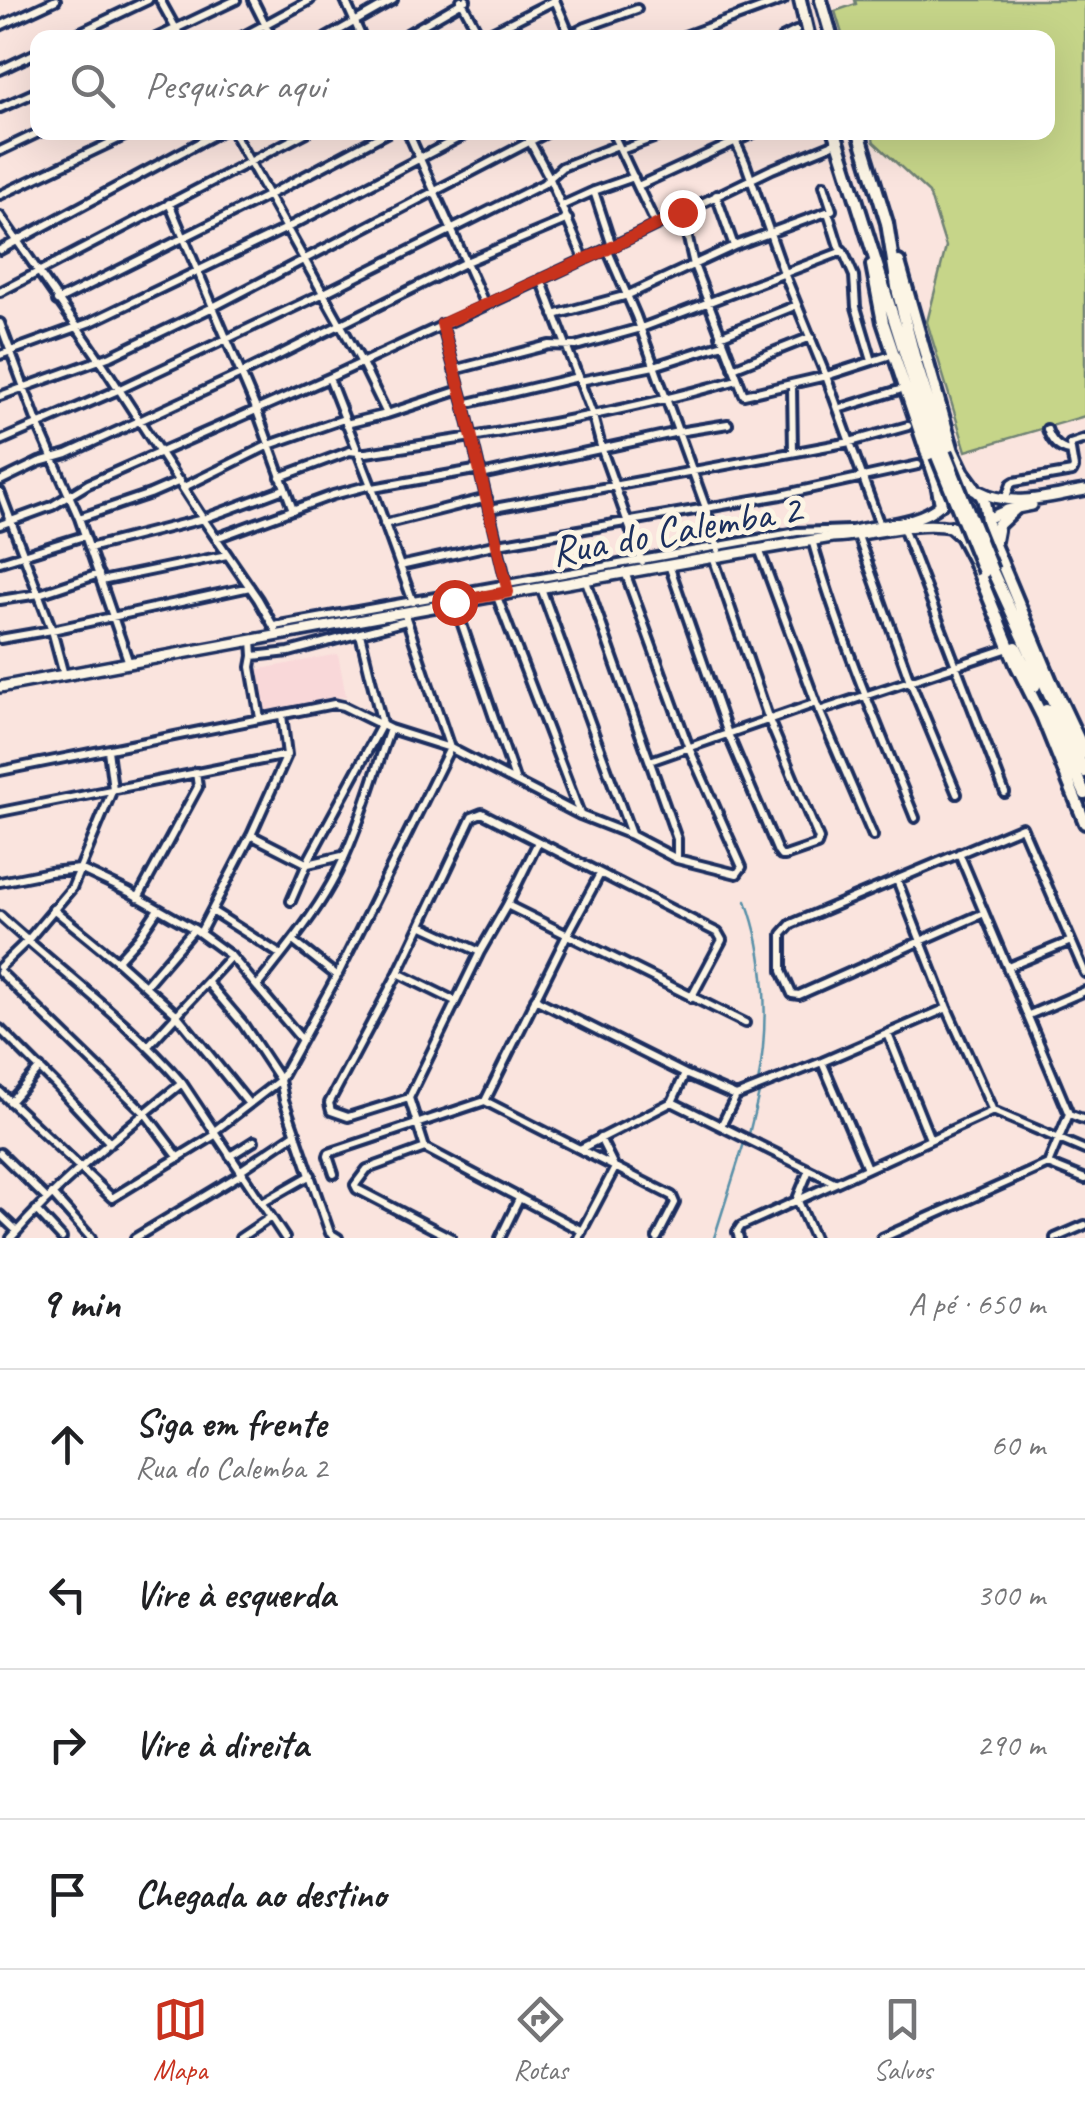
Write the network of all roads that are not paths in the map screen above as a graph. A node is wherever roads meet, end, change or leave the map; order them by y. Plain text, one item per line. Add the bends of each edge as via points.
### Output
1 (56, 0) edge
2 (148, 0) edge
3 (160, 0) edge
4 (236, 0) edge
5 (252, 0) edge
6 (310, 0) edge
7 (345, 0) edge
8 (393, 0) edge
9 (783, 0) edge
10 (800, 0) edge
11 (821, 0) edge
12 (464, 1) edge
13 (637, 10) dead end
14 (355, 23) junction
15 (265, 24) junction
16 (0, 26) edge
17 (176, 28) junction
18 (85, 30) edge
19 (172, 30) edge
20 (254, 30) edge
21 (268, 30) edge
22 (341, 30) edge
23 (358, 30) edge
24 (414, 30) edge
25 (477, 30) edge
26 (494, 30) edge
27 (566, 30) edge
28 (584, 30) edge
29 (705, 30) edge
30 (807, 30) edge
31 (830, 30) edge
32 (30, 56) edge
33 (0, 70) edge
34 (30, 95) edge
35 (0, 108) edge
36 (30, 137) edge
37 (116, 140) edge
38 (204, 140) edge
39 (237, 140) edge
40 (291, 140) edge
41 (373, 140) edge
42 (412, 140) edge
43 (455, 140) edge
44 (534, 140) edge
45 (616, 140) edge
46 (645, 140) edge
47 (739, 140) edge
48 (861, 140) edge
49 (836, 141) edge
50 (530, 142) junction
51 (735, 142) junction
52 (620, 148) junction
53 (0, 151) edge
54 (420, 158) junction
55 (248, 162) junction
56 (550, 177) junction
57 (634, 177) junction
58 (751, 179) junction
59 (824, 185) dead end
60 (638, 186) junction
61 (594, 191) junction
62 (434, 193) junction
63 (716, 195) junction
64 (0, 196) edge
65 (267, 196) junction
66 (170, 203) junction
67 (562, 206) junction
68 (682, 212) junction
69 (828, 212) junction
70 (0, 216) edge
71 (568, 219) junction
72 (887, 223) junction
73 (656, 225) junction
74 (285, 229) junction
75 (450, 229) junction
76 (865, 230) junction
77 (770, 233) junction
78 (184, 238) junction
79 (17, 241) junction
80 (734, 246) junction
81 (610, 248) junction
82 (0, 250) edge
83 (844, 252) junction
84 (584, 259) junction
85 (304, 261) junction
86 (466, 262) junction
87 (694, 266) junction
88 (197, 269) junction
89 (784, 272) junction
90 (38, 273) junction
91 (541, 279) junction
92 (0, 292) edge
93 (322, 294) junction
94 (628, 296) junction
95 (57, 301) junction
96 (707, 302) junction
97 (484, 305) junction
98 (796, 305) junction
99 (213, 308) junction
100 (554, 315) junction
101 (0, 323) edge
102 (339, 324) junction
103 (442, 324) junction
104 (76, 327) junction
105 (640, 328) junction
106 (226, 338) junction
107 (811, 338) junction
108 (722, 340) junction
109 (565, 345) junction
110 (12, 352) junction
111 (0, 356) edge
112 (888, 356) dead end
113 (100, 360) junction
114 (872, 361) junction
115 (362, 362) junction
116 (654, 366) junction
117 (733, 368) junction
118 (454, 370) junction
119 (241, 374) junction
120 (826, 376) junction
121 (329, 378) junction
122 (578, 379) junction
123 (737, 380) junction
124 (792, 385) junction
125 (24, 387) junction
126 (118, 390) junction
127 (460, 390) junction
128 (899, 390) dead end
129 (0, 396) edge
130 (666, 400) junction
131 (464, 404) junction
132 (838, 409) junction
133 (256, 411) junction
134 (388, 414) junction
135 (593, 416) junction
136 (139, 420) junction
137 (345, 422) junction
138 (728, 424) dead end
139 (38, 425) junction
140 (908, 426) dead end
141 (1047, 429) dead end
142 (678, 432) junction
143 (472, 438) junction
144 (1085, 439) edge
145 (0, 441) edge
146 (850, 442) junction
147 (269, 445) junction
148 (602, 450) junction
149 (1070, 451) junction
150 (162, 452) junction
151 (793, 452) junction
152 (359, 453) junction
153 (941, 455) junction
154 (54, 458) junction
155 (918, 465) dead end
156 (480, 472) junction
157 (692, 472) junction
158 (864, 476) junction
159 (280, 477) junction
160 (0, 481) edge
161 (182, 484) junction
162 (615, 486) junction
163 (371, 487) junction
164 (284, 489) junction
165 (978, 491) junction
166 (0, 492) edge
167 (1085, 493) edge
168 (68, 496) junction
169 (487, 498) junction
170 (1004, 501) junction
171 (940, 504) junction
172 (706, 508) junction
173 (1014, 508) junction
174 (489, 509) junction
175 (293, 510) junction
176 (78, 518) junction
177 (203, 519) junction
178 (988, 519) junction
179 (628, 521) junction
180 (12, 522) junction
181 (384, 524) junction
182 (0, 525) edge
183 (880, 525) junction
184 (951, 527) junction
185 (903, 528) junction
186 (857, 533) junction
187 (84, 536) junction
188 (216, 538) junction
189 (812, 540) junction
190 (498, 544) junction
191 (89, 548) junction
192 (995, 548) junction
193 (759, 549) junction
194 (717, 553) junction
195 (227, 555) junction
196 (25, 556) junction
197 (0, 562) edge
198 (643, 564) junction
199 (669, 564) junction
200 (400, 566) junction
201 (625, 571) junction
202 (988, 571) junction
203 (100, 578) junction
204 (586, 578) junction
205 (541, 586) junction
206 (250, 588) junction
207 (508, 588) junction
208 (39, 594) junction
209 (496, 594) junction
210 (0, 600) edge
211 (454, 602) junction
212 (414, 604) junction
213 (113, 615) junction
214 (405, 616) junction
215 (339, 623) junction
216 (52, 630) junction
217 (275, 630) junction
218 (360, 634) junction
219 (343, 638) junction
220 (0, 639) edge
221 (252, 639) junction
222 (1009, 648) junction
223 (253, 656) junction
224 (129, 663) junction
225 (955, 666) junction
226 (64, 675) junction
227 (910, 682) junction
228 (0, 687) edge
229 (865, 696) junction
230 (817, 707) junction
231 (282, 714) junction
232 (260, 718) junction
233 (770, 720) junction
234 (386, 726) junction
235 (728, 734) junction
236 (450, 748) junction
237 (689, 748) junction
238 (108, 750) junction
239 (1085, 754) edge
240 (287, 755) junction
241 (650, 761) junction
242 (0, 769) edge
243 (196, 772) junction
244 (1085, 772) edge
245 (354, 773) junction
246 (372, 780) junction
247 (516, 783) junction
248 (113, 789) junction
249 (1004, 793) dead end
250 (957, 794) dead end
251 (1085, 794) edge
252 (0, 812) edge
253 (580, 815) junction
254 (914, 818) dead end
255 (1085, 823) edge
256 (251, 835) junction
257 (631, 836) junction
258 (873, 836) dead end
259 (538, 842) junction
260 (959, 853) junction
261 (343, 856) junction
262 (677, 859) junction
263 (308, 864) junction
264 (80, 869) junction
265 (600, 874) junction
266 (897, 880) junction
267 (0, 882) edge
268 (138, 898) junction
269 (291, 900) dead end
270 (507, 906) junction
271 (53, 909) junction
272 (158, 909) junction
273 (212, 910) junction
274 (984, 913) junction
275 (0, 916) edge
276 (421, 925) junction
277 (197, 931) junction
278 (567, 934) junction
279 (28, 940) junction
280 (1072, 940) junction
281 (293, 941) junction
282 (920, 941) junction
283 (480, 952) junction
284 (281, 955) junction
285 (231, 956) junction
286 (117, 960) junction
287 (1008, 967) junction
288 (0, 969) edge
289 (398, 973) junction
290 (1085, 973) edge
291 (337, 976) junction
292 (208, 983) junction
293 (145, 986) junction
294 (257, 986) junction
295 (1085, 991) edge
296 (691, 998) junction
297 (535, 999) junction
298 (456, 1001) junction
299 (947, 1008) junction
300 (176, 1014) junction
301 (1028, 1015) junction
302 (745, 1024) dead end
303 (0, 1029) edge
304 (888, 1034) junction
305 (302, 1040) junction
306 (148, 1046) junction
307 (822, 1062) junction
308 (40, 1068) junction
309 (685, 1074) junction
310 (280, 1080) junction
311 (182, 1082) junction
312 (0, 1092) edge
313 (736, 1096) junction
314 (409, 1098) junction
315 (485, 1101) junction
316 (10, 1102) junction
317 (672, 1102) junction
318 (250, 1104) junction
319 (993, 1112) junction
320 (145, 1113) junction
321 (1070, 1114) junction
322 (1085, 1120) edge
323 (417, 1123) junction
324 (720, 1126) junction
325 (296, 1133) junction
326 (214, 1134) junction
327 (600, 1138) junction
328 (930, 1139) junction
329 (1059, 1140) junction
330 (254, 1142) dead end
331 (110, 1143) junction
332 (424, 1148) junction
333 (578, 1150) junction
334 (1085, 1150) edge
335 (0, 1153) edge
336 (230, 1156) junction
337 (179, 1158) junction
338 (1048, 1164) junction
339 (79, 1168) junction
340 (615, 1168) junction
341 (867, 1168) junction
342 (809, 1170) junction
343 (242, 1172) junction
344 (334, 1174) dead end
345 (311, 1175) junction
346 (1085, 1180) edge
347 (834, 1182) junction
348 (49, 1196) junction
349 (798, 1199) junction
350 (519, 1200) junction
351 (262, 1203) junction
352 (36, 1210) junction
353 (0, 1215) edge
354 (271, 1217) junction
355 (1085, 1226) edge
356 (18, 1231) junction
357 (580, 1234) edge
358 (886, 1237) edge
359 (11, 1238) edge
360 (62, 1238) edge
361 (91, 1238) edge
362 (135, 1238) edge
363 (240, 1238) edge
364 (285, 1238) edge
365 (338, 1238) edge
366 (451, 1238) edge
367 (500, 1238) edge
368 (657, 1238) edge
369 (739, 1238) edge
370 (814, 1238) edge
371 (1055, 1238) edge

1 - 16 street
2 - 18 street
3 - 17 street
4 - 17 street
5 - 15 street
6 - 15 street
7 - 14 street
8 - 14 street
9 - 29 street
10 - 30 highway
11 - 31 highway
12 - 24 street
12 - 25 street
13 - 28 street
14 - 22 street
14 - 23 street
15 - 20 street
15 - 21 street
17 - 19 street
26 - 27 street via 555,0
32 - 33 street
34 - 35 street
36 - 53 street
37 - 64 street
38 - 79 street
39 - 55 street
40 - 55 street
41 - 65 street
42 - 54 street
43 - 54 street
44 - 50 street
45 - 52 street
46 - 52 street
47 - 51 street
48 - 72 highway
49 - 58 street
49 - 76 highway
50 - 56 street
50 - 62 street
51 - 58 street
51 - 60 street
52 - 56 street
52 - 57 street
54 - 62 street
54 - 74 street
55 - 65 street
55 - 66 street
56 - 67 street
56 - 75 street
57 - 60 street
57 - 61 street
58 - 63 street
58 - 77 street
59 - 69 street
60 - 73 street
61 - 67 street
61 - 81 street
62 - 75 street
62 - 85 street
63 - 68 street
63 - 80 street
65 - 74 street
65 - 78 street
66 - 78 street
66 - 90 street
67 - 71 street
68 - 73 street
68 - 87 street
69 - 77 street
69 - 83 street
70 - 79 street
71 - 84 street
71 - 86 street
72 - 153 highway via 898,293
72 - 165 highway via 953,452
73 - 81 street
74 - 85 street
74 - 88 street
75 - 86 street
75 - 93 street
76 - 153 highway
76 - 171 highway via 883,322
77 - 80 street
77 - 89 street
78 - 88 street
78 - 95 street
79 - 82 street
79 - 90 street
80 - 87 street
81 - 84 street
81 - 94 street
83 - 89 street
83 - 114 street
84 - 91 street
85 - 93 street
85 - 99 street
86 - 97 street
86 - 102 street
87 - 94 street
87 - 96 street
88 - 99 street
88 - 104 street
89 - 96 street
89 - 98 street
90 - 92 street
90 - 95 street
91 - 97 street
91 - 100 street
93 - 102 street
93 - 106 street
94 - 100 street
94 - 105 street
95 - 104 street
96 - 105 street
96 - 108 street
97 - 103 street
98 - 107 street
98 - 108 street
99 - 106 street
99 - 113 street
100 - 109 street
101 - 110 street
102 - 115 street
102 - 119 street
103 - 115 street
103 - 118 street
104 - 110 street
104 - 113 street
105 - 109 street
105 - 116 street
106 - 119 street
106 - 126 street
107 - 117 street
107 - 120 street
108 - 116 street
108 - 117 street
109 - 118 street
109 - 122 street
110 - 111 street
110 - 125 street
112 - 114 street
113 - 125 street
113 - 126 street
114 - 120 street
115 - 121 street
115 - 134 street
116 - 122 street
116 - 130 street
117 - 123 street
118 - 127 street
119 - 133 street
119 - 136 street
120 - 124 street
120 - 132 street
121 - 133 street
121 - 137 street
122 - 131 street
122 - 135 street
123 - 124 street via 749,396
123 - 130 street
124 - 151 street
125 - 129 street
125 - 139 street
126 - 136 street
126 - 139 street
127 - 131 street
127 - 134 street
128 - 132 street
130 - 135 street
130 - 142 street
131 - 143 street
132 - 146 street
133 - 147 street
133 - 150 street
134 - 137 street
135 - 143 street
135 - 148 street
136 - 150 street
136 - 154 street
137 - 147 street
137 - 152 street
138 - 142 street
139 - 145 street
139 - 154 street
140 - 146 street
141 - 149 street via 1055,444
142 - 148 street
142 - 157 street
143 - 152 street
143 - 156 street
144 - 149 street via 1070,444
146 - 151 street
146 - 158 street
147 - 159 street
147 - 161 street
148 - 156 street
148 - 162 street
149 - 170 street via 1074,470 1014,482
150 - 161 street
150 - 168 street
151 - 157 street
152 - 159 street
152 - 163 street
153 - 202 highway, bridge
154 - 160 street
154 - 168 street
155 - 158 street
156 - 163 street
156 - 169 street
157 - 162 street
157 - 172 street
158 - 172 street
158 - 183 street
159 - 164 street
161 - 176 street
161 - 177 street
162 - 174 street
162 - 179 street
163 - 175 street
163 - 181 street
164 - 175 street
164 - 177 street
165 - 170 main road
165 - 171 highway via 955,487
165 - 178 highway
166 - 180 street
167 - 170 main road
167 - 173 main road
168 - 176 street
168 - 180 street
169 - 174 street
169 - 181 street
171 - 183 main road
171 - 184 highway
172 - 179 street
172 - 194 street
173 - 178 main road
173 - 192 highway via 998,524
174 - 190 street
175 - 188 street
176 - 187 street
177 - 188 street
177 - 191 street
178 - 184 highway via 971,528
178 - 192 highway
179 - 190 street
179 - 198 street
180 - 182 street
180 - 196 street
181 - 200 street
183 - 186 main road
184 - 185 main road, Rua do Calemba 2
184 - 222 highway via 974,561
185 - 186 main road, Rua do Calemba 2
185 - 225 street
186 - 189 main road, Rua do Calemba 2
186 - 194 street via 797,532
186 - 227 street
187 - 191 street
187 - 196 street
188 - 195 street
189 - 193 main road, Rua do Calemba 2
189 - 229 street
190 - 200 street
190 - 207 street
191 - 203 street
192 - 239 highway
193 - 194 main road, Rua do Calemba 2
193 - 230 street
194 - 198 street
194 - 199 main road, Rua do Calemba 2
194 - 233 street
195 - 203 street
195 - 206 street
196 - 197 street
196 - 208 street
198 - 199 main road, Rua do Calemba 2
198 - 201 main road, Rua do Calemba 2
198 - 207 street
199 - 235 street
200 - 212 street
201 - 204 main road, Rua do Calemba 2
201 - 237 street
202 - 244 highway
202 - 251 highway via 1016,648
203 - 208 street
203 - 213 street
204 - 205 main road, Rua do Calemba 2
204 - 241 street
205 - 207 main road, Rua do Calemba 2
205 - 257 street
206 - 213 street
206 - 217 street
207 - 209 main road, Rua do Calemba 2
207 - 212 street
208 - 210 street
208 - 216 street
209 - 211 main road, Rua do Calemba 2
209 - 253 street
211 - 212 main road, Rua do Calemba 2
211 - 247 street
212 - 214 main road, Rua do Calemba 2
212 - 217 street
213 - 216 street
213 - 224 street
214 - 215 main road, Rua do Calemba 2
214 - 218 street
214 - 236 street
215 - 217 main road, Rua do Calemba 2
215 - 219 street
216 - 220 street
216 - 226 street
217 - 221 main road, Rua do Calemba 2
218 - 219 street
218 - 234 street
219 - 223 street
221 - 223 street
221 - 224 main road, Rua do Calemba 2
222 - 225 street
222 - 255 highway
223 - 232 street
224 - 226 main road, Rua do Calemba 2
225 - 227 street
225 - 249 street
226 - 228 main road, Rua do Calemba 2
227 - 229 street
227 - 250 street
229 - 230 street
229 - 254 street
230 - 233 street
230 - 258 street
231 - 232 street
231 - 234 street via 334,704
231 - 240 street
232 - 238 street
233 - 235 street
233 - 235 street via 817,846 781,856
234 - 236 street
234 - 245 street
234 - 246 street
235 - 237 street
236 - 247 street
236 - 291 street
237 - 241 street
237 - 262 street via 742,867 732,874
238 - 242 street
238 - 248 street
240 - 243 street
240 - 256 street
241 - 262 street via 678,839
243 - 248 street
243 - 268 street via 198,787
245 - 246 street
245 - 263 street
246 - 261 street
247 - 253 street
248 - 252 street
248 - 264 street
253 - 257 street
256 - 263 street
256 - 273 street
257 - 262 street
259 - 265 street
259 - 270 street
259 - 276 street via 482,813 472,817
260 - 266 street
260 - 274 street
260 - 280 street via 1022,827
261 - 263 street
261 - 281 street
263 - 269 street
264 - 267 street
264 - 268 street
264 - 271 street
265 - 278 street
265 - 296 street via 721,936
266 - 282 street
266 - 282 street via 786,928 782,971 792,994 800,995
268 - 272 street
270 - 278 street
270 - 283 street
271 - 279 street
271 - 286 street
272 - 277 street
272 - 286 street
273 - 277 street
273 - 284 street
274 - 282 street
274 - 287 street
275 - 279 street
276 - 283 street
276 - 289 street
277 - 285 street
277 - 293 street
278 - 296 street
278 - 297 street
279 - 288 street
279 - 306 street
280 - 287 street
280 - 290 street
281 - 284 street
281 - 291 street
282 - 299 street
283 - 298 street
284 - 294 street
285 - 292 street
285 - 294 street
286 - 293 street
287 - 301 street
288 - 320 street
289 - 298 street
289 - 314 street via 330,1107 348,1117
291 - 305 street
292 - 300 street
292 - 310 street
293 - 300 street
294 - 305 street
295 - 301 street
296 - 302 street
297 - 309 street
297 - 315 street
298 - 314 street
299 - 304 street
299 - 319 street
300 - 306 street
300 - 318 street
301 - 321 street
303 - 308 street
304 - 307 street
304 - 328 street
305 - 310 street
306 - 311 street
307 - 313 street
307 - 341 street
308 - 316 street
308 - 331 street
309 - 313 street
309 - 317 street
310 - 318 street
310 - 325 street
311 - 320 street
311 - 326 street
312 - 316 street
313 - 324 street
314 - 323 street
315 - 323 street
315 - 333 street
316 - 339 street
317 - 324 street
317 - 327 street
318 - 326 street
319 - 328 street
319 - 329 street
320 - 331 street
320 - 337 street
321 - 322 street
321 - 329 street
323 - 332 street
323 - 344 street via 330,1153
324 - 342 street
325 - 343 street
325 - 345 street
326 - 336 street
326 - 337 street
327 - 333 street
327 - 340 street
328 - 341 street
329 - 334 street
329 - 338 street
330 - 336 street
331 - 339 street
332 - 350 street
332 - 366 street via 367,1168 356,1187
333 - 340 street
335 - 348 street
336 - 343 street
337 - 339 street via 112,1198
338 - 346 street
338 - 358 street
339 - 348 street
340 - 357 street
340 - 368 street via 675,1200
341 - 347 street
342 - 347 street
342 - 349 street
343 - 351 street
343 - 362 street
345 - 351 street
345 - 365 street via 330,1233
347 - 349 street
348 - 352 street
348 - 361 street
349 - 369 street via 740,1226
349 - 370 street
350 - 357 street
350 - 367 street
351 - 354 street
352 - 356 street
352 - 360 street
353 - 356 street
354 - 363 street
354 - 364 street
355 - 371 street
356 - 359 street

